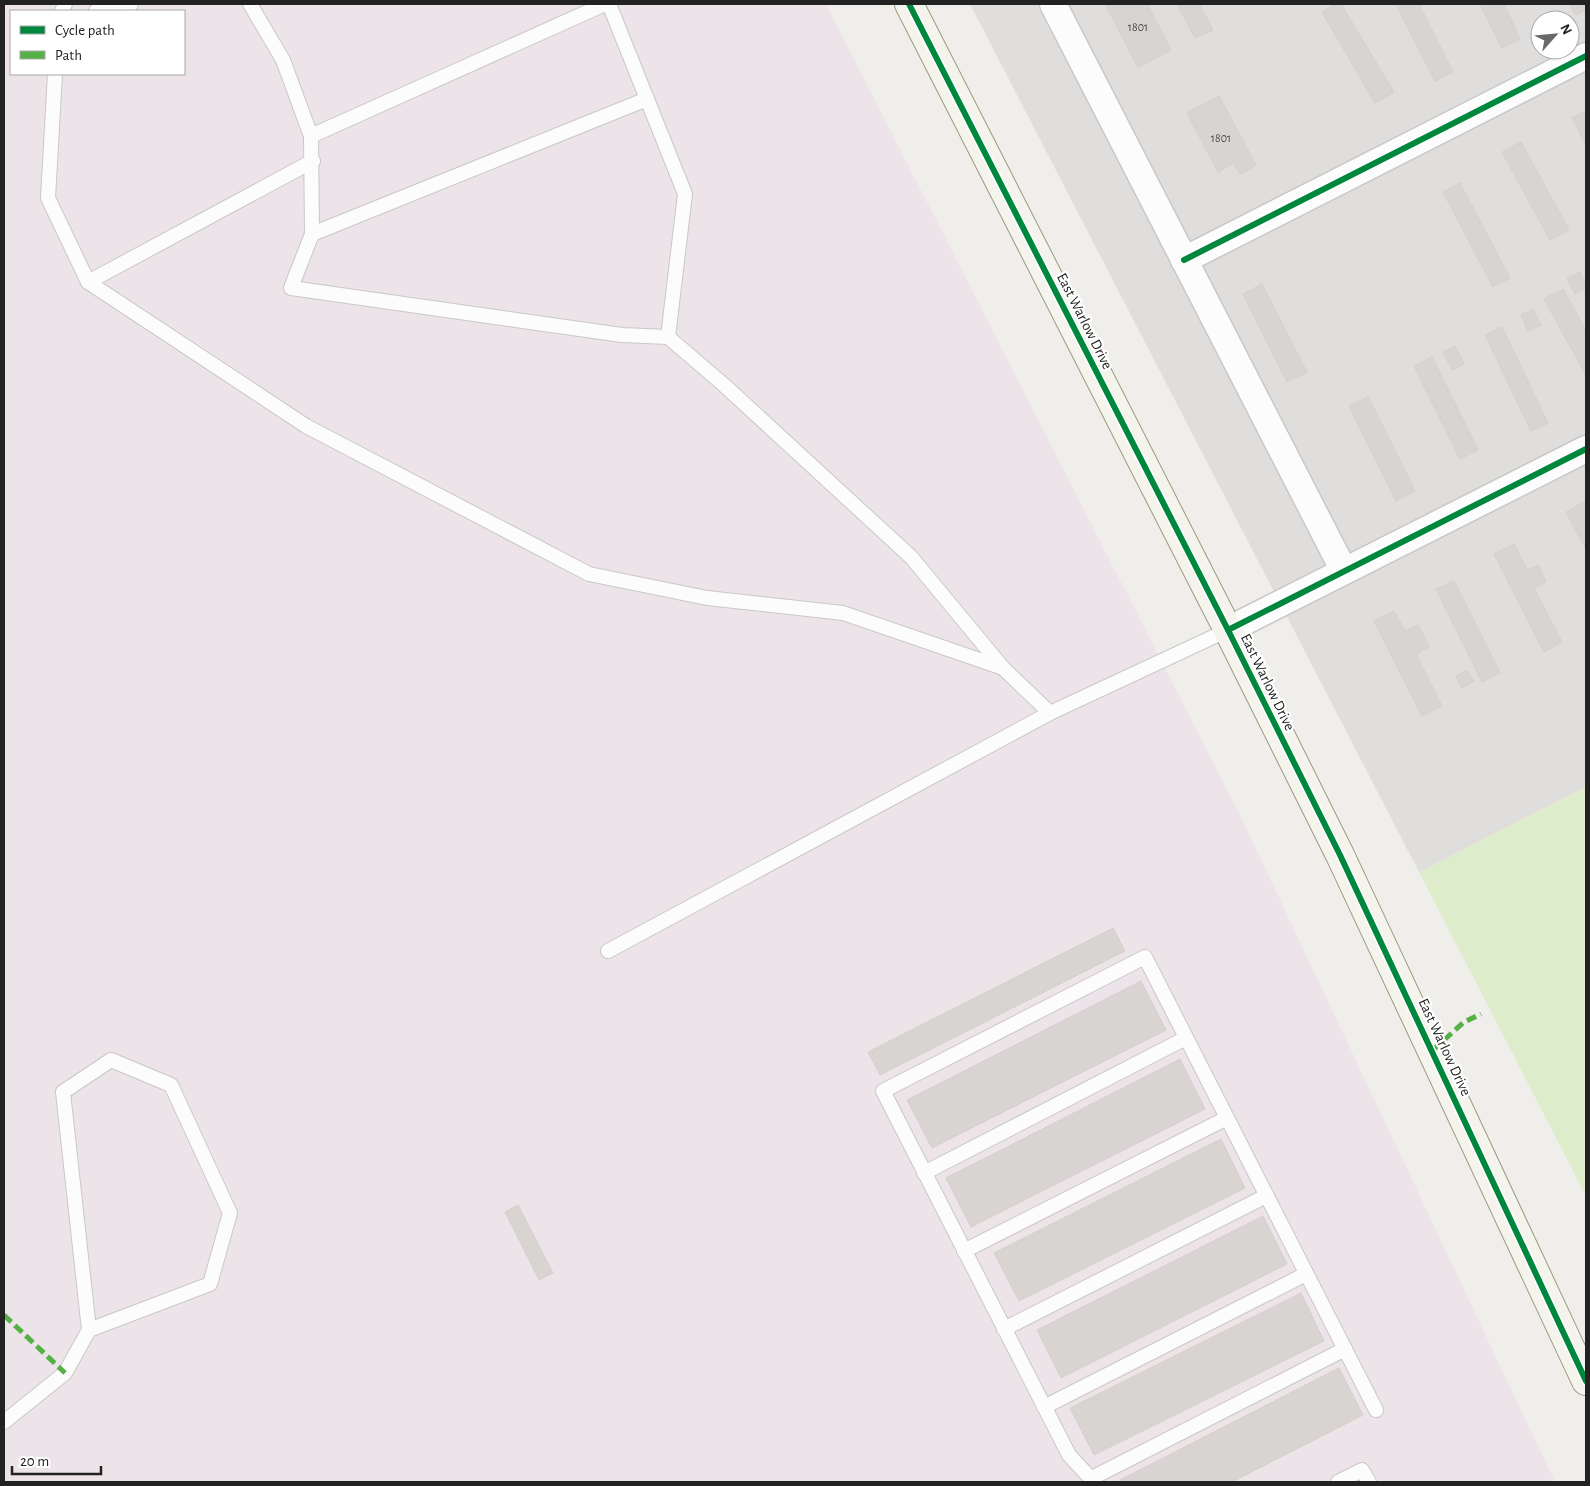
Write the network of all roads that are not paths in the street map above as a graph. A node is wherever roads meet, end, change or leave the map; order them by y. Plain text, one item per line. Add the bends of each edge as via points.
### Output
1 (131, 4) edge
2 (250, 4) edge
3 (607, 4) edge
4 (910, 4) edge
5 (1053, 4) edge
6 (101, 10) edge
7 (1586, 56) edge
8 (54, 75) edge
9 (647, 99) junction
10 (311, 136) junction
11 (313, 162) junction
12 (312, 234) junction
13 (1184, 260) junction
14 (88, 282) junction
15 (668, 337) junction
16 (1586, 449) edge
17 (1344, 571) junction
18 (1228, 630) junction
19 (1003, 668) junction
20 (1050, 713) junction
21 (608, 951) dead end
22 (1186, 1038) junction
23 (1226, 1118) junction
24 (924, 1172) junction
25 (1266, 1196) junction
26 (964, 1251) junction
27 (1306, 1274) junction
28 (1004, 1328) junction
29 (89, 1330) junction
30 (1345, 1349) junction
31 (1586, 1381) edge
32 (1044, 1407) junction
33 (1376, 1410) dead end
34 (4, 1422) edge
35 (1093, 1480) edge
36 (1338, 1482) edge
37 (1369, 1482) edge

1 - 6 lane
2 - 10 lane via 283,60
3 - 9 lane
3 - 10 lane
4 - 18 street, East Warlow Drive
5 - 13 street
7 - 13 street
8 - 14 lane via 48,198
9 - 12 lane
9 - 15 lane via 685,194
10 - 11 lane
11 - 12 lane
11 - 14 lane
12 - 15 lane via 291,288 622,335
13 - 17 street
14 - 19 lane via 306,426 589,574 707,598 843,613
15 - 19 lane via 911,556
16 - 17 street
17 - 18 street
18 - 20 lane
18 - 31 street, East Warlow Drive via 1420,1023
19 - 20 lane
20 - 21 lane
22 - 23 lane
22 - 24 lane
22 - 24 lane via 1145,957 883,1091
23 - 25 lane
23 - 26 lane
24 - 26 lane
25 - 27 lane
25 - 28 lane
26 - 28 lane
27 - 30 lane
27 - 32 lane
28 - 32 lane
29 - 29 lane via 62,1092 111,1060 171,1085 230,1213 210,1284
29 - 34 lane via 65,1373
30 - 33 lane
30 - 35 lane
32 - 35 lane via 1069,1455
36 - 37 lane via 1362,1470

